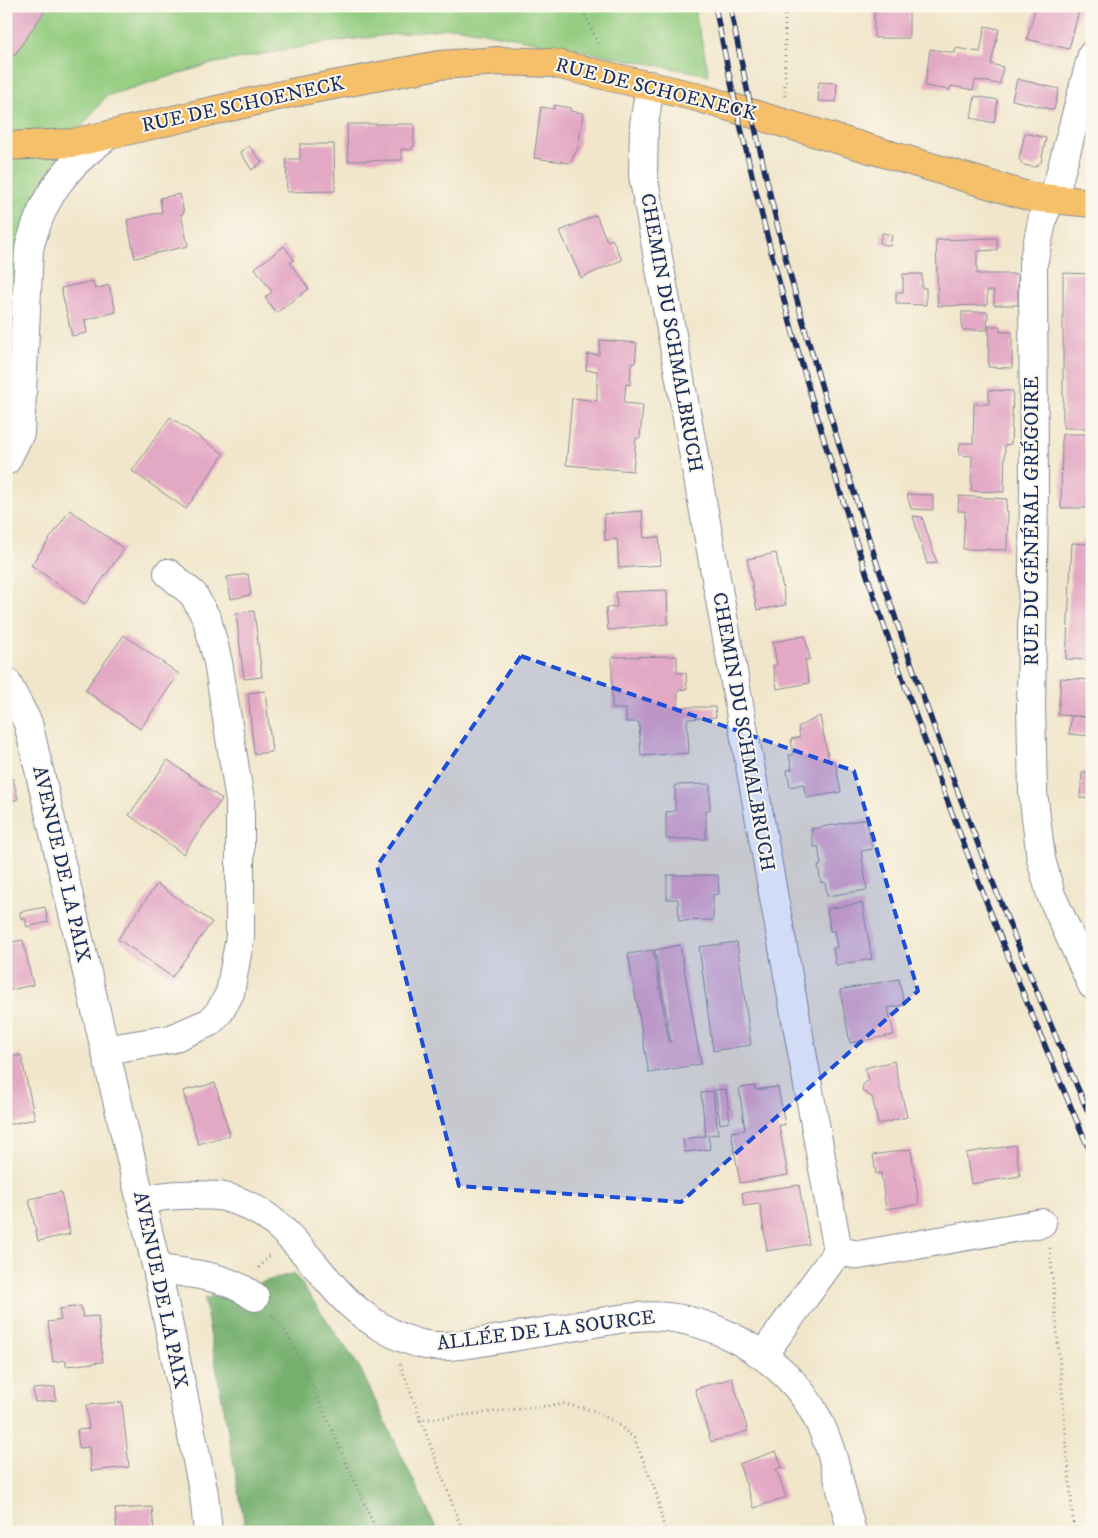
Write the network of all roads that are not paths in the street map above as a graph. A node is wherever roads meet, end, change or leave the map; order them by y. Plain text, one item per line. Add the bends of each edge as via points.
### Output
1 (1092, 55) edge
2 (650, 85) junction
3 (106, 137) junction
4 (6, 146) edge
5 (1052, 200) junction
6 (1092, 203) edge
7 (6, 461) edge
8 (168, 573) dead end
9 (6, 681) edge
10 (1092, 985) edge
11 (105, 1050) junction
12 (142, 1202) junction
13 (1042, 1223) road end
14 (838, 1251) junction
15 (157, 1269) junction
16 (248, 1292) road end
17 (762, 1355) junction
18 (208, 1532) edge
19 (852, 1532) edge

1 - 5 street, RUE DU GÉNÉRAL GRÉGOIRE
2 - 3 main road, RUE DE SCHOENECK via 552,63 499,61 439,65 292,93
2 - 5 main road, RUE DE SCHOENECK
2 - 14 street, CHEMIN DU SCHMALBRUCH via 644,125 643,175
3 - 4 main road, RUE DE SCHOENECK via 73,143
3 - 7 street via 67,170 36,220 29,249 20,432
5 - 6 main road, RUE DE SCHOENECK
5 - 10 street, RUE DU GÉNÉRAL GRÉGOIRE via 1044,217 1033,264 1033,792 1036,834 1051,896
8 - 11 street via 193,594 207,619 218,662 240,801 240,937 230,993 210,1022 171,1039
9 - 11 street, AVENUE DE LA PAIX via 28,723
11 - 12 street, AVENUE DE LA PAIX
12 - 15 street, AVENUE DE LA PAIX
12 - 17 street, ALLÉE DE LA SOURCE via 158,1196 223,1197 266,1215 289,1235 360,1313 386,1329 426,1345 450,1346 638,1316 667,1317 704,1326
13 - 14 street via 859,1255
14 - 17 street
15 - 16 street via 201,1274
15 - 18 street, AVENUE DE LA PAIX via 204,1494
17 - 19 street, ALLÉE DE LA SOURCE via 794,1381 816,1416 828,1445

